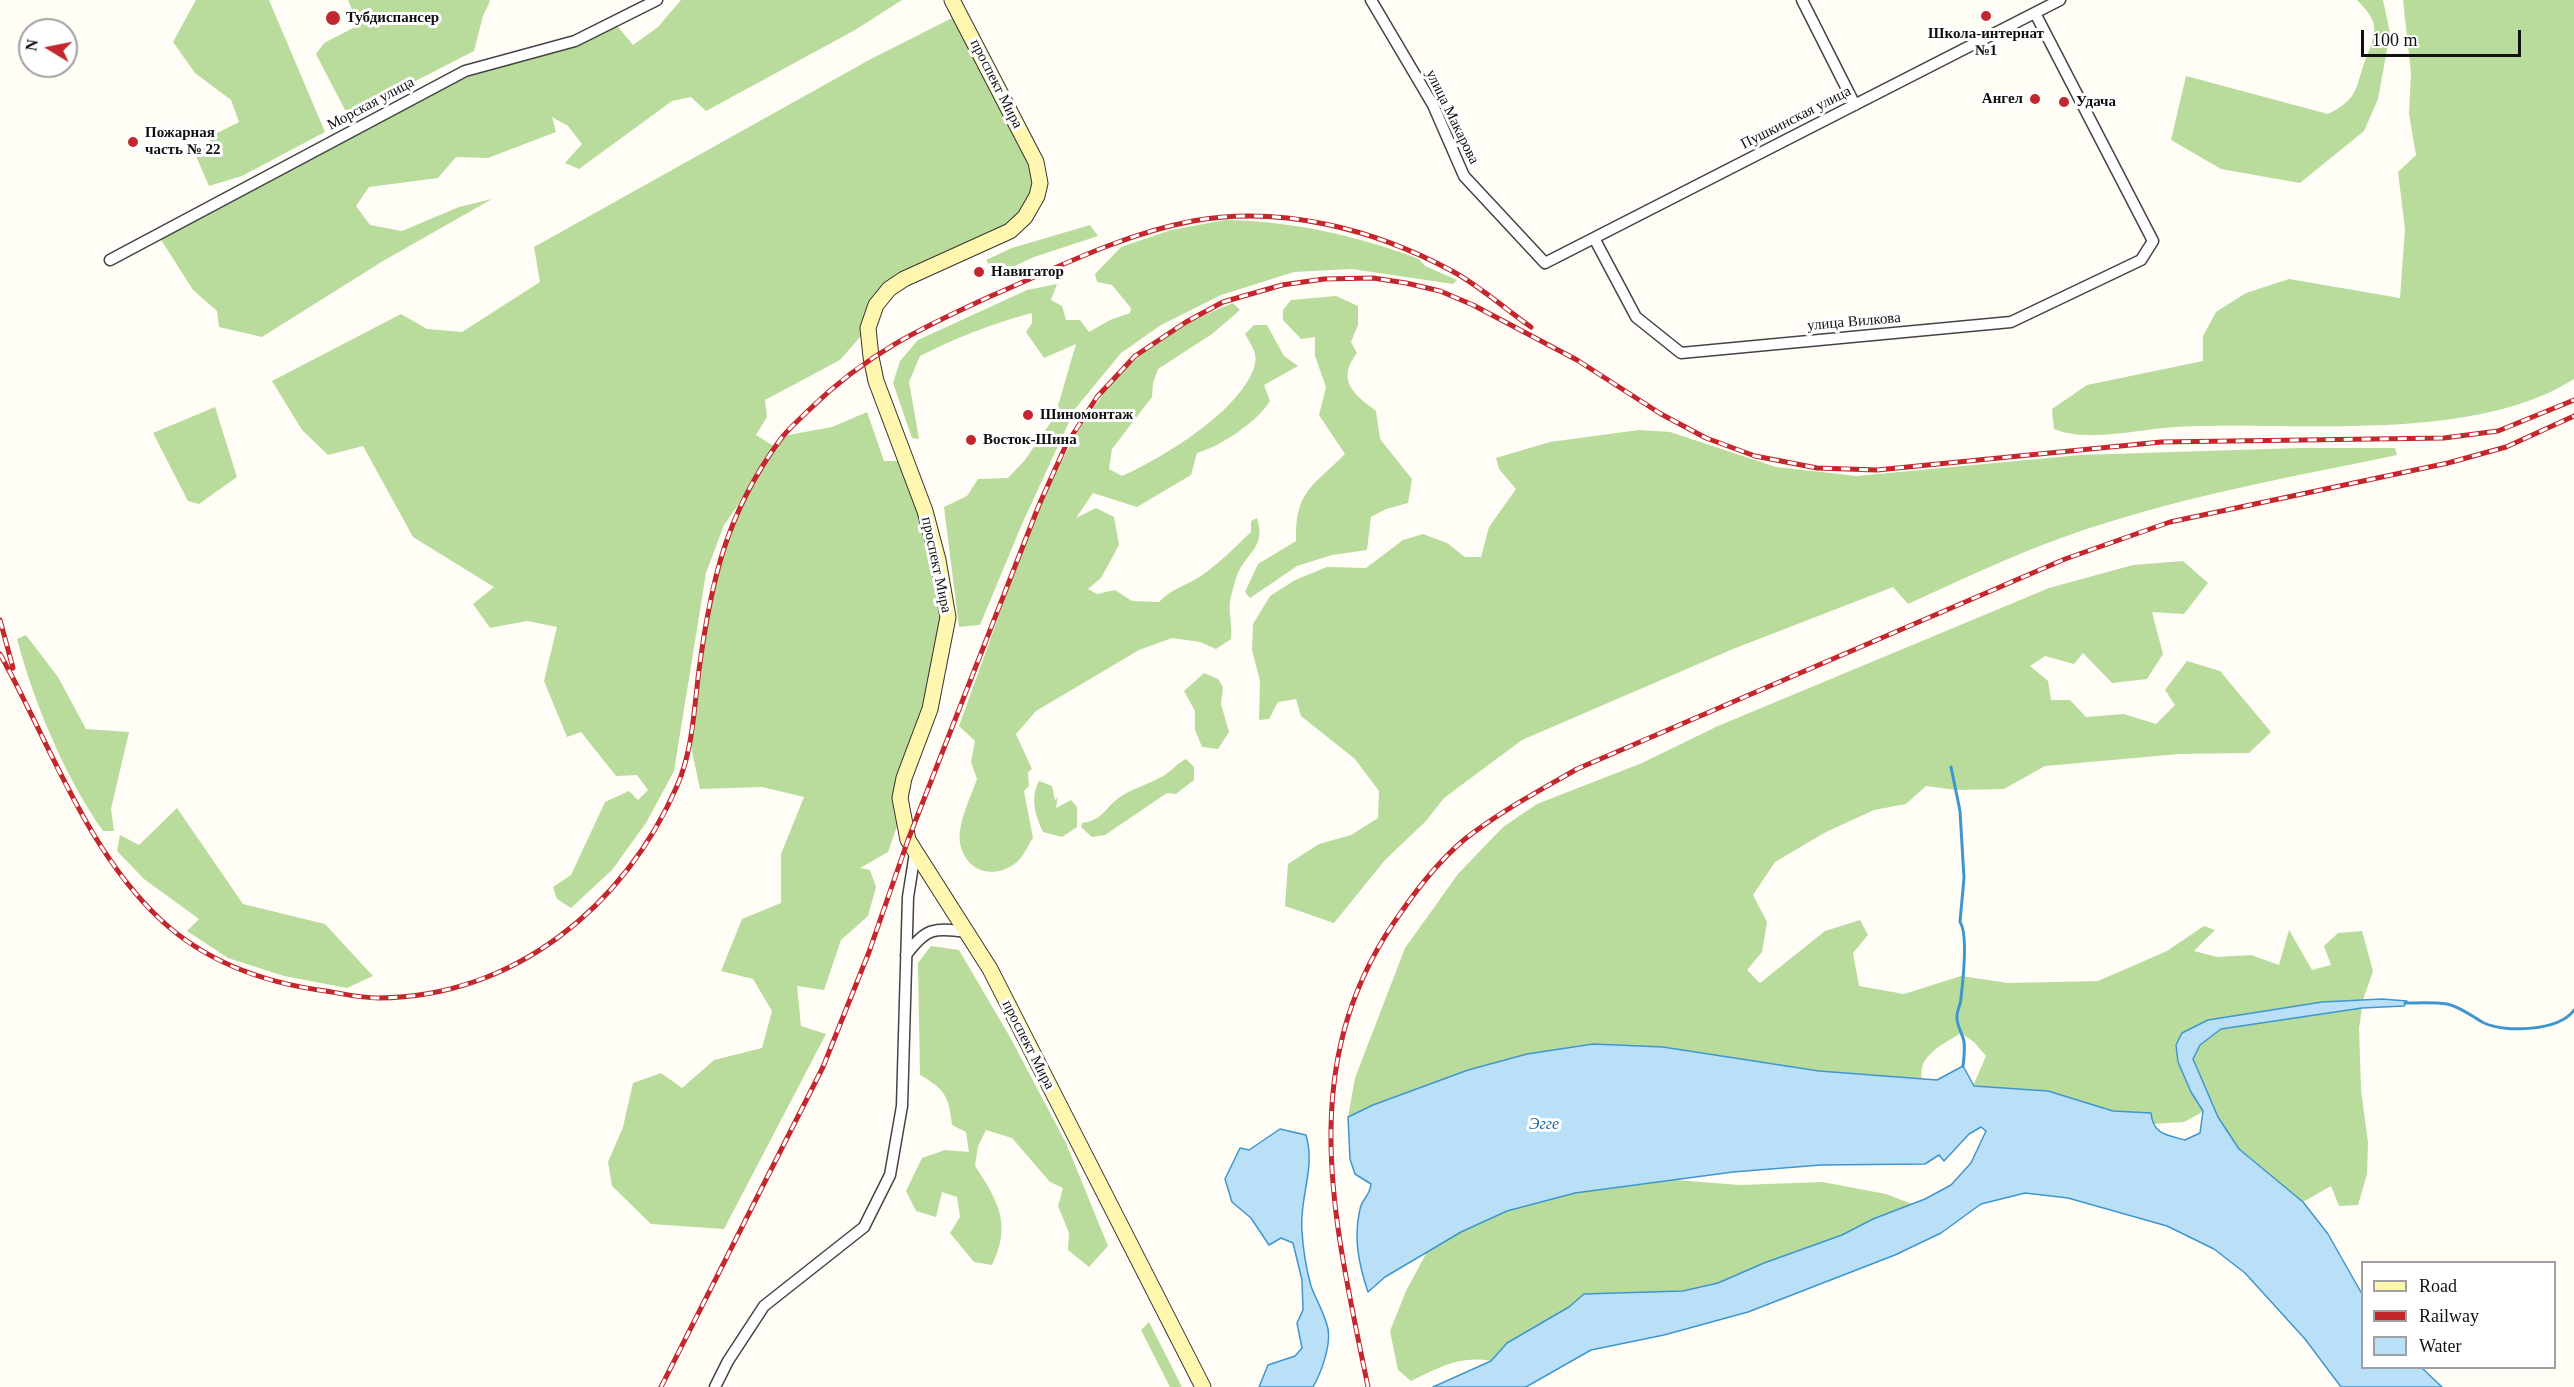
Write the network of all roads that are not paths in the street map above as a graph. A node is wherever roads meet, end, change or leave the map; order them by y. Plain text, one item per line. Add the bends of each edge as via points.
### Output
1 (657, 0) edge
2 (952, 0) edge
3 (1371, 0) edge
4 (1802, 0) edge
5 (2060, 0) edge
6 (2035, 13) junction
7 (1856, 105) junction
8 (1594, 238) junction
9 (110, 260) dead end
10 (1545, 263) joint
11 (915, 853) junction
12 (967, 932) junction
13 (905, 955) junction
14 (715, 1387) edge
15 (1203, 1387) edge

1 - 9 street, Морская улица via 575,41 465,71
2 - 11 main road, проспект Мира via 1036,162 1040,183 1026,217 1010,231 904,279 876,305 868,328 876,381 925,511 948,617 930,709 900,798 908,840
3 - 10 street, улица Макарова via 1432,105 1464,176
4 - 7 street
5 - 6 street, Пушкинская улица
6 - 7 street, Пушкинская улица
6 - 8 street, улица Вилкова via 2153,241 2141,260 2011,322 1682,353 1636,317
7 - 8 street, Пушкинская улица
8 - 10 street, Пушкинская улица
11 - 12 main road, проспект Мира
11 - 13 street
12 - 13 street via 942,928 921,934
12 - 15 main road, проспект Мира via 990,969
13 - 14 street via 902,1106 890,1175 864,1227 764,1306

